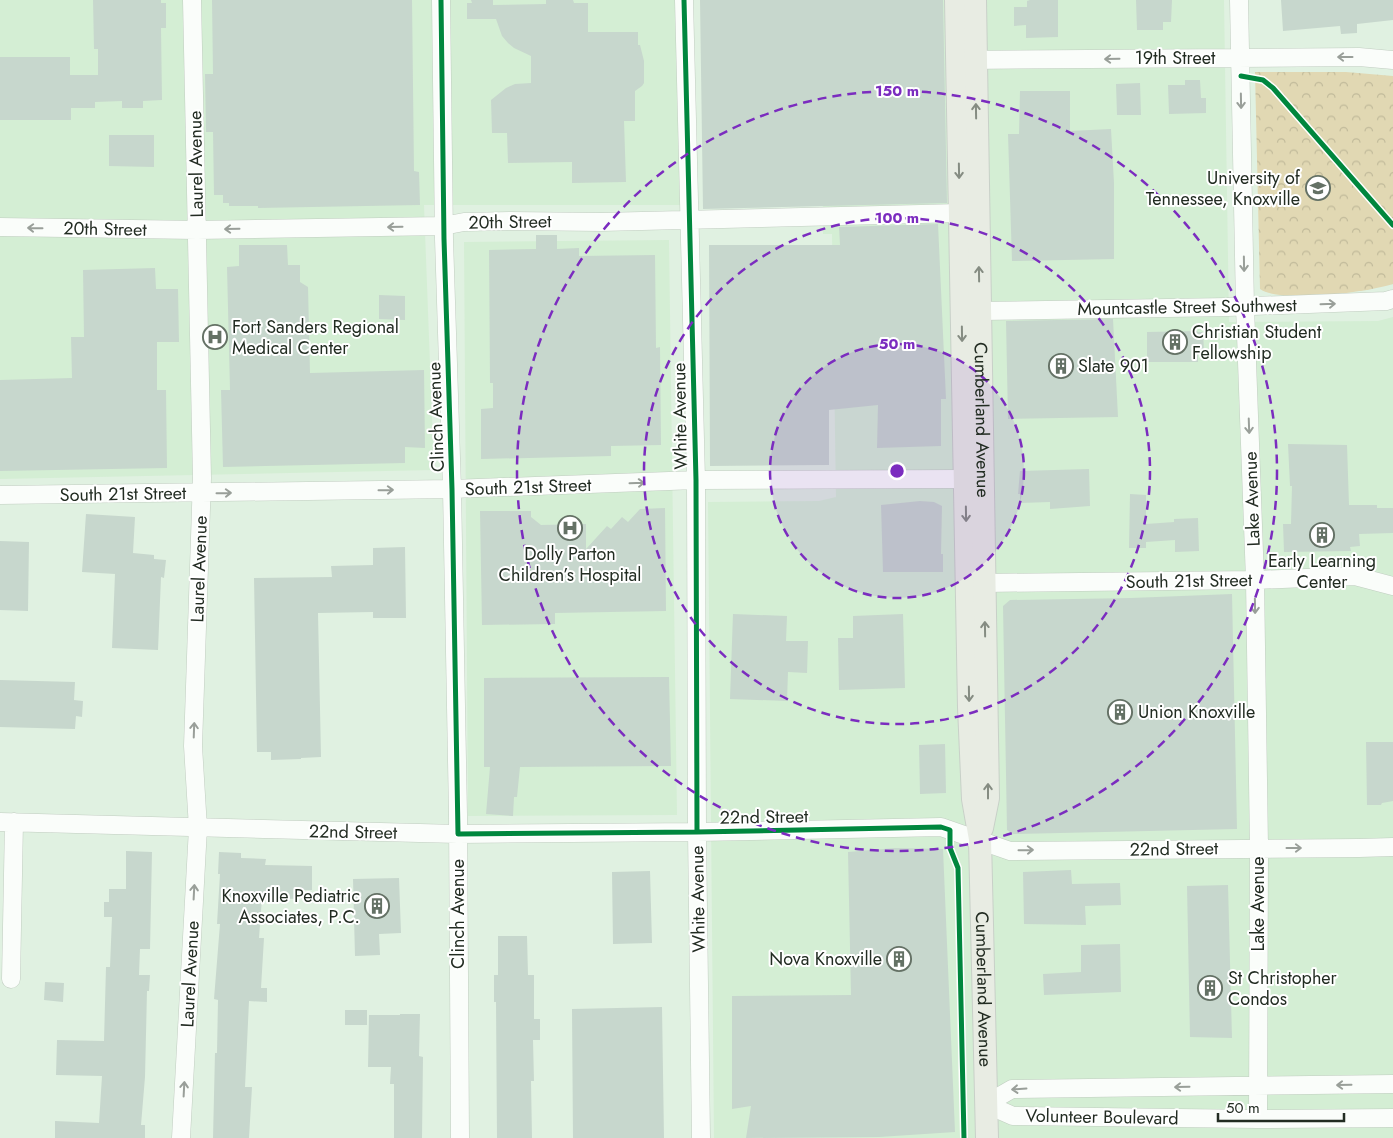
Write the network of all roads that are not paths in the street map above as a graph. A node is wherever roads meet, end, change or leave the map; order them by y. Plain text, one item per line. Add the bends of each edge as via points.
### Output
1 (192, 0) edge
2 (441, 0) edge
3 (684, 0) edge
4 (956, 0) edge
5 (975, 0) edge
6 (1239, 0) edge
7 (1240, 58) junction
8 (966, 60) junction
9 (1393, 60) edge
10 (969, 213) junction
11 (689, 220) junction
12 (443, 226) junction
13 (0, 227) edge
14 (197, 230) junction
15 (1393, 299) edge
16 (1245, 307) junction
17 (980, 311) junction
18 (974, 479) junction
19 (696, 480) junction
20 (452, 489) junction
21 (201, 493) junction
22 (0, 496) edge
23 (1255, 580) junction
24 (984, 583) junction
25 (1393, 586) edge
26 (7, 822) edge
27 (198, 828) junction
28 (697, 832) junction
29 (458, 834) junction
30 (980, 839) junction
31 (1393, 847) edge
32 (1258, 848) junction
33 (11, 979) dead end
34 (1393, 1084) edge
35 (1258, 1086) junction
36 (986, 1104) junction
37 (1393, 1118) edge
38 (1258, 1119) junction
39 (181, 1138) edge
40 (460, 1138) edge
41 (701, 1138) edge
42 (987, 1138) edge

1 - 14 street, Laurel Avenue
2 - 12 street, Clinch Avenue
3 - 11 street, White Avenue
4 - 8 main road, Cumberland Avenue
5 - 8 main road, Cumberland Avenue
6 - 7 street, Lake Avenue
7 -> 8 street, 19th Street
9 -> 7 street, 19th Street via 1359,56
7 -> 16 street, Lake Avenue
8 - 10 main road, Cumberland Avenue
10 - 11 street, 20th Street
17 -> 10 main road, Cumberland Avenue
10 -> 18 main road, Cumberland Avenue
11 - 12 street, 20th Street via 486,221
11 - 19 street, White Avenue
12 -> 14 street, 20th Street
12 - 20 street, Clinch Avenue
14 -> 13 street, 20th Street
14 - 21 street, Laurel Avenue
16 -> 15 street, Mountcastle Street Southwest
16 - 17 street, Mountcastle Street Southwest
16 -> 23 street, Lake Avenue
17 - 18 main road, Cumberland Avenue
18 - 19 street, South 21st Street
18 - 24 main road, Cumberland Avenue
18 -> 30 main road, Cumberland Avenue via 972,788
20 -> 19 street, South 21st Street
19 - 28 street, White Avenue
21 -> 20 street, South 21st Street
20 - 29 street, Clinch Avenue
21 - 22 street, South 21st Street
27 -> 21 street, Laurel Avenue via 193,746
23 - 24 street, South 21st Street
23 - 25 street, South 21st Street via 1355,576
23 -> 32 street, Lake Avenue
30 -> 24 main road, Cumberland Avenue via 988,798
26 - 27 street, 22nd Street
26 - 33 street
27 - 29 street, 22nd Street
39 -> 27 street, Laurel Avenue
28 - 29 street, 22nd Street
28 - 30 street, 22nd Street via 941,827
28 - 41 street, White Avenue
29 - 40 street, Clinch Avenue
30 -> 32 street, 22nd Street via 1010,850
30 - 36 main road, Cumberland Avenue
32 -> 31 street, 22nd Street
32 - 35 street, Lake Avenue
34 -> 35 street, Volunteer Boulevard
35 -> 36 street, Volunteer Boulevard via 1012,1089
35 - 38 street, Lake Avenue
36 - 38 street, Volunteer Boulevard via 1013,1116
36 - 42 main road, Cumberland Avenue
37 - 38 street, Volunteer Boulevard

